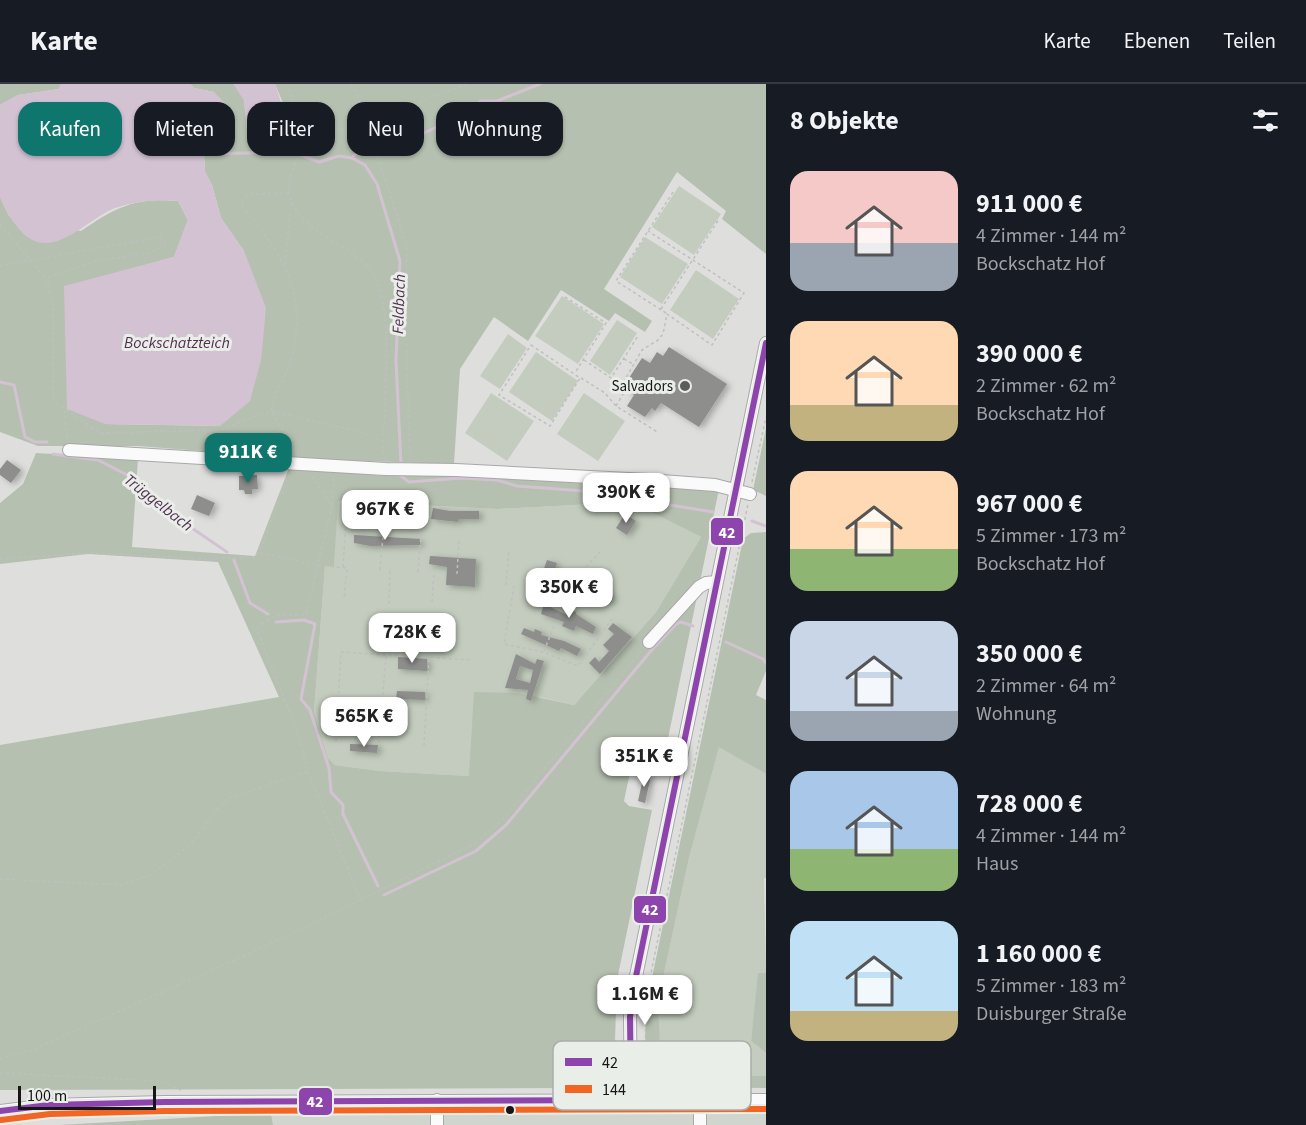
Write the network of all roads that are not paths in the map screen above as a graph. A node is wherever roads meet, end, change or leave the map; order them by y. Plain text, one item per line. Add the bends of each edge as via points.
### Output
1 (766, 343) edge
2 (69, 450) road end
3 (735, 490) junction
4 (750, 494) road end
5 (716, 582) junction
6 (649, 642) road end
7 (630, 1041) edge
8 (553, 1100) edge
9 (437, 1101) junction
10 (0, 1111) edge
11 (437, 1125) edge

1 - 3 street
2 - 3 street via 648,480
3 - 4 street
3 - 5 street
5 - 6 street via 699,587
5 - 7 street via 634,986
8 - 9 street
9 - 10 street via 105,1103
9 - 11 street

